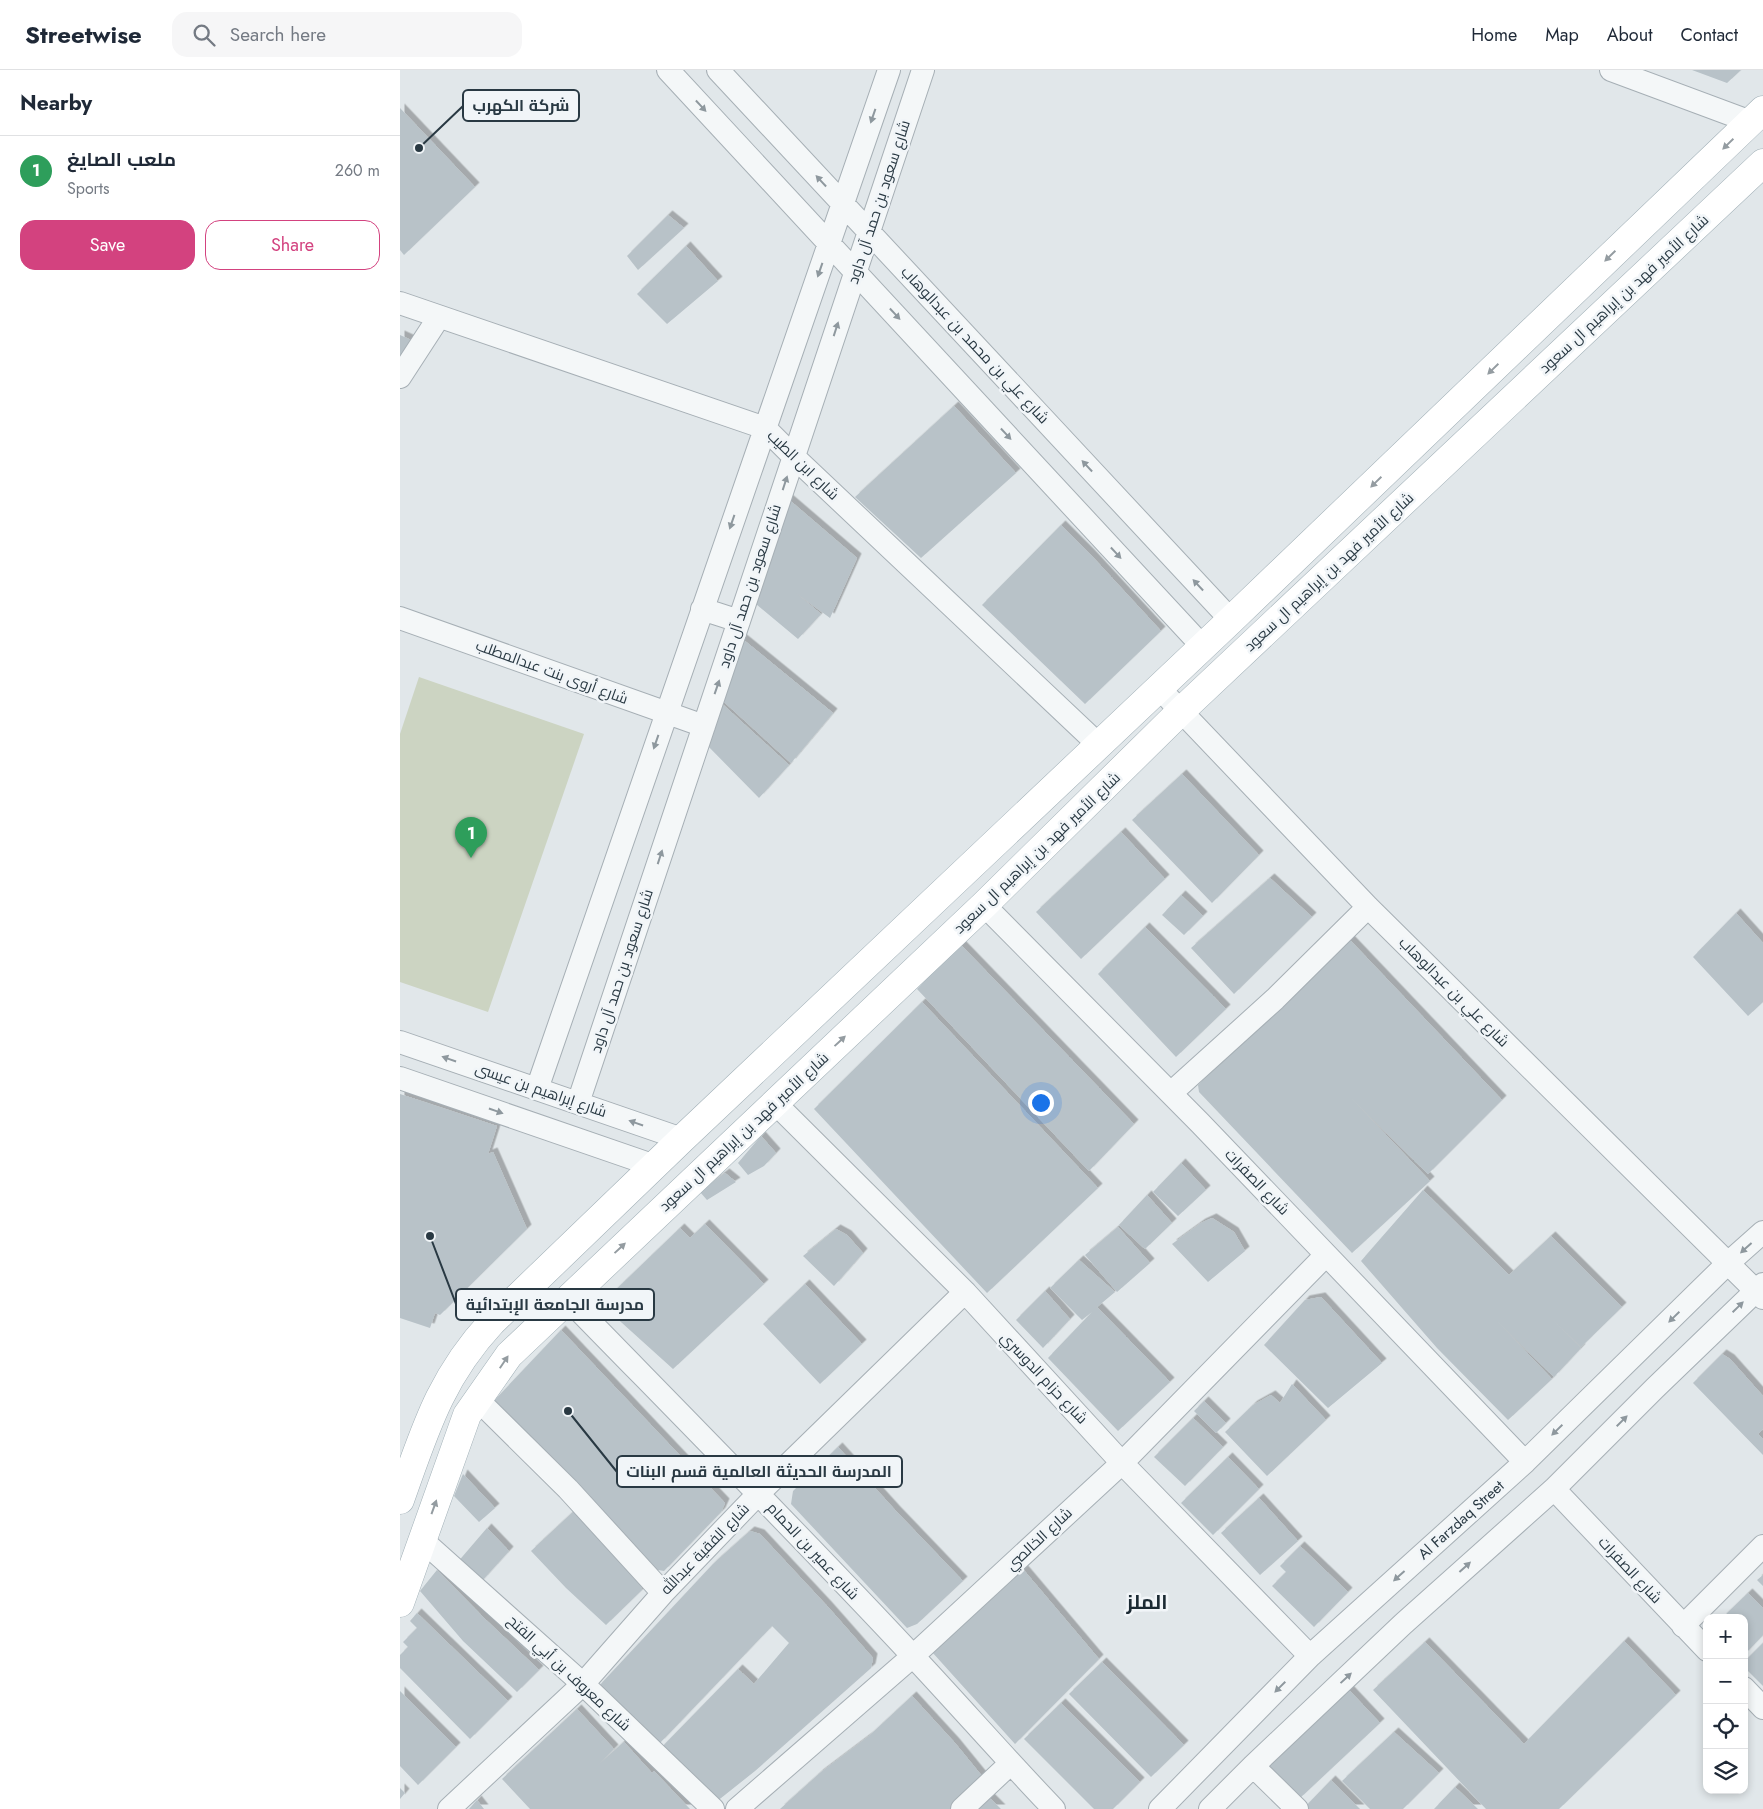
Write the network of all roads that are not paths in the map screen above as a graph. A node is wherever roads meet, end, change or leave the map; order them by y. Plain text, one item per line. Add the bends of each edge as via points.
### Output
1 (668, 70) edge
2 (718, 70) edge
3 (889, 70) edge
4 (923, 70) edge
5 (1611, 70) edge
6 (1757, 116) edge
7 (1763, 163) edge
8 (843, 204) junction
9 (869, 232) junction
10 (829, 244) junction
11 (856, 272) junction
12 (400, 303) edge
13 (439, 317) junction
14 (400, 377) edge
15 (765, 428) junction
16 (794, 457) junction
17 (702, 609) junction
18 (400, 618) edge
19 (1231, 620) junction
20 (739, 621) junction
21 (1203, 646) junction
22 (1159, 688) junction
23 (1181, 711) junction
24 (666, 712) junction
25 (704, 726) junction
26 (1100, 746) junction
27 (984, 905) junction
28 (1368, 907) junction
29 (400, 1042) edge
30 (400, 1078) edge
31 (537, 1089) junction
32 (1170, 1093) junction
33 (578, 1103) junction
34 (775, 1103) junction
35 (682, 1138) junction
36 (655, 1166) junction
37 (1763, 1232) edge
38 (1326, 1255) junction
39 (1728, 1264) junction
40 (1761, 1290) edge
41 (965, 1292) junction
42 (567, 1298) junction
43 (478, 1400) junction
44 (1525, 1462) junction
45 (1122, 1463) junction
46 (1554, 1489) junction
47 (759, 1493) junction
48 (400, 1500) edge
49 (422, 1540) junction
50 (1763, 1546) edge
51 (663, 1593) junction
52 (400, 1603) edge
53 (1683, 1626) junction
54 (1703, 1646) edge
55 (912, 1656) junction
56 (1310, 1656) junction
57 (583, 1684) junction
58 (1748, 1692) edge
59 (1763, 1708) edge
60 (1010, 1764) junction
61 (1253, 1766) junction
62 (449, 1809) edge
63 (713, 1809) edge
64 (737, 1809) edge
65 (962, 1809) edge
66 (1054, 1809) edge
67 (1160, 1809) edge
68 (1210, 1809) edge
69 (1296, 1809) edge

1 -> 10 street
8 -> 2 street, شارع علي بن محمد بن عبدالوهاب
3 -> 8 street
4 - 9 street, شارع سعود بن حمد آل داود
5 - 6 street
6 -> 19 main road, شارع الأمير فهد بن إبراهيم ال سعود
7 - 23 main road, شارع الأمير فهد بن إبراهيم ال سعود
8 - 9 street, شارع علي بن محمد بن عبدالوهاب
8 - 10 street
9 - 11 street, شارع سعود بن حمد آل داود
19 -> 9 street, شارع علي بن محمد بن عبدالوهاب
10 - 11 street
10 -> 15 street
16 -> 11 street, شارع سعود بن حمد آل داود
11 -> 21 street
12 - 13 street, شارع ابن الطيب
13 - 14 street
13 - 15 street, شارع ابن الطيب
15 - 16 street, شارع ابن الطيب
15 -> 17 street
20 -> 16 street, شارع سعود بن حمد آل داود
16 - 26 street, شارع ابن الطيب
17 - 20 street
17 - 24 street
18 - 24 street, شارع أروى بنت عبدالمطلب
19 - 21 main road, شارع الأمير فهد بن إبراهيم ال سعود
25 -> 20 street, شارع سعود بن حمد آل داود
21 - 22 main road, شارع الأمير فهد بن إبراهيم ال سعود
22 - 23 street, شارع علي بن عبدالوهاب
22 - 26 main road, شارع الأمير فهد بن إبراهيم ال سعود
23 - 27 main road, شارع الأمير فهد بن إبراهيم ال سعود
23 - 28 street, شارع علي بن عبدالوهاب
24 - 25 street, شارع أروى بنت عبدالمطلب
24 -> 31 street
33 -> 25 street, شارع سعود بن حمد آل داود
26 - 35 main road, شارع الأمير فهد بن إبراهيم ال سعود
27 - 32 street, شارع الصفرات
34 -> 27 main road, شارع الأمير فهد بن إبراهيم ال سعود
28 - 32 street via 1275,999
28 - 39 street, شارع علي بن عبدالوهاب
31 -> 29 street, شارع إبراهيم بن عيسى
30 -> 36 street
31 - 33 street, شارع إبراهيم بن عيسى
32 - 38 street, شارع الصفرات
35 -> 33 street, شارع إبراهيم بن عيسى
34 - 41 street, شارع حزام الدوسري
42 -> 34 main road, شارع الأمير فهد بن إبراهيم ال سعود
35 - 36 main road, شارع الأمير فهد بن إبراهيم ال سعود
36 - 48 main road, شارع الأمير فهد بن إبراهيم ال سعود via 492,1322 466,1353 435,1405
37 -> 39 street, Al Farzdaq Street
38 - 44 street, شارع الصفرات
38 - 45 street, شارع الخالصي
39 - 40 street, شارع علي بن عبدالوهاب
39 -> 44 street, Al Farzdaq Street
46 -> 40 street
41 - 45 street, شارع حزام الدوسري
41 - 47 street, شارع الفقية عبدالله
43 -> 42 main road, شارع الأمير فهد بن إبراهيم ال سعود via 508,1355
42 - 47 street, شارع عمير بن الحمام
49 -> 43 main road, شارع الأمير فهد بن إبراهيم ال سعود via 467,1415
43 - 51 street via 568,1489
44 -> 56 street, Al Farzdaq Street
45 - 55 street, شارع الخالصي
45 - 56 street, شارع حزام الدوسري
46 - 53 street, شارع الصفرات
61 -> 46 street via 1403,1624
47 - 51 street, شارع الفقية عبدالله
47 - 55 street, شارع عمير بن الحمام
49 - 52 main road, شارع الأمير فهد بن إبراهيم ال سعود
49 - 57 street, شارع معروف بن أبي الفتح
50 - 53 street
51 - 57 street, شارع الفقية عبدالله
53 - 54 street, شارع الصفرات
55 - 60 street, شارع عمير بن الحمام
55 - 64 street, شارع الخالصي
56 -> 67 street, Al Farzdaq Street
57 - 62 street, شارع الفقية عبدالله
57 - 63 street, شارع معروف بن أبي الفتح
58 - 59 street
60 - 65 street
60 - 66 street, شارع عمير بن الحمام
61 - 68 street
61 - 69 street

